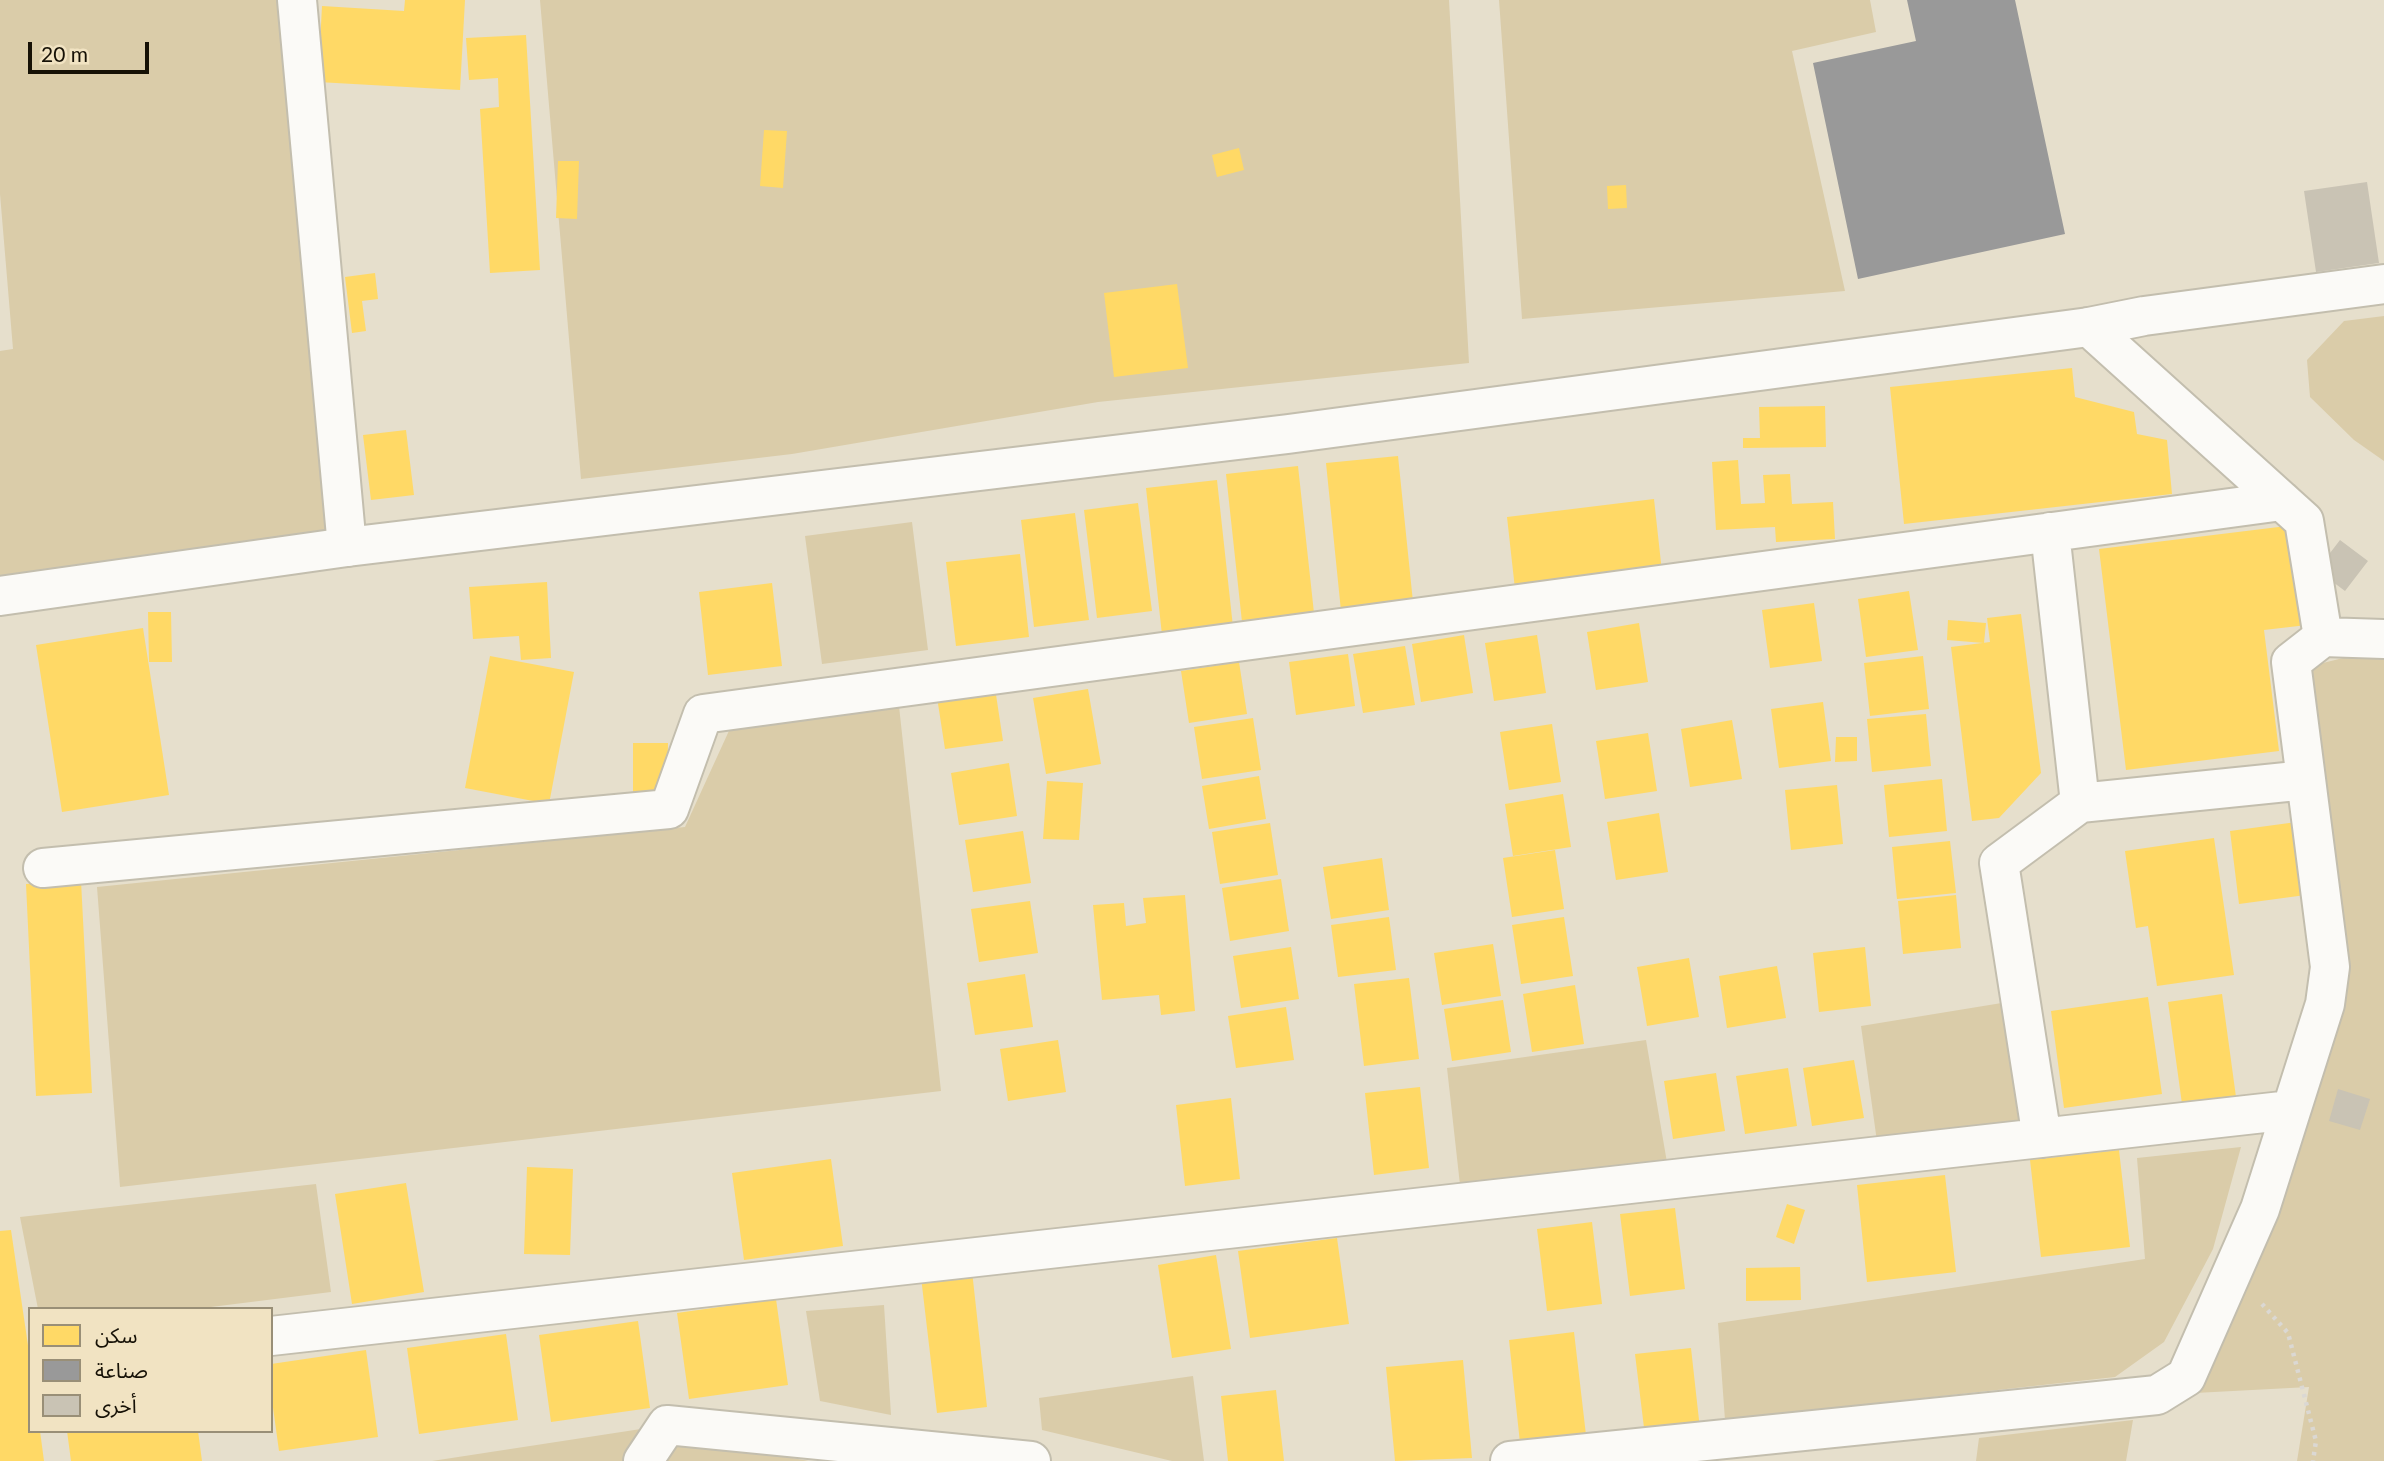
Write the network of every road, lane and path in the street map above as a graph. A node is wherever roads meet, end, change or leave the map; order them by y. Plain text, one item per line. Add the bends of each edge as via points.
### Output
1 (296, 0) edge
2 (2384, 284) edge
3 (2089, 327) junction
4 (2282, 501) junction
5 (2050, 532) junction
6 (347, 547) junction
7 (0, 596) edge
8 (2323, 637) junction
9 (2384, 639) edge
10 (2306, 780) junction
11 (2080, 803) junction
12 (43, 868) dead end
13 (2291, 1110) junction
14 (2042, 1138) junction
15 (2233, 1270) junction
16 (273, 1336) edge
17 (643, 1461) edge
18 (1031, 1461) edge
19 (1510, 1461) edge
20 (2313, 1461) edge

1 - 6 street
2 - 3 street
3 - 4 street
3 - 6 street via 1275,436
4 - 5 street
4 - 8 street via 2304,521
5 - 11 street
5 - 12 street via 703,714 669,809
6 - 7 street
8 - 9 street
8 - 10 street via 2291,662
10 - 11 street
10 - 13 street via 2330,967 2325,1004
11 - 14 street via 1999,863
13 - 14 street
13 - 15 street via 2260,1209
14 - 16 street
15 - 19 street via 2186,1377 2157,1395
15 - 20 path via 2288,1333 2316,1441
17 - 18 street via 667,1425

